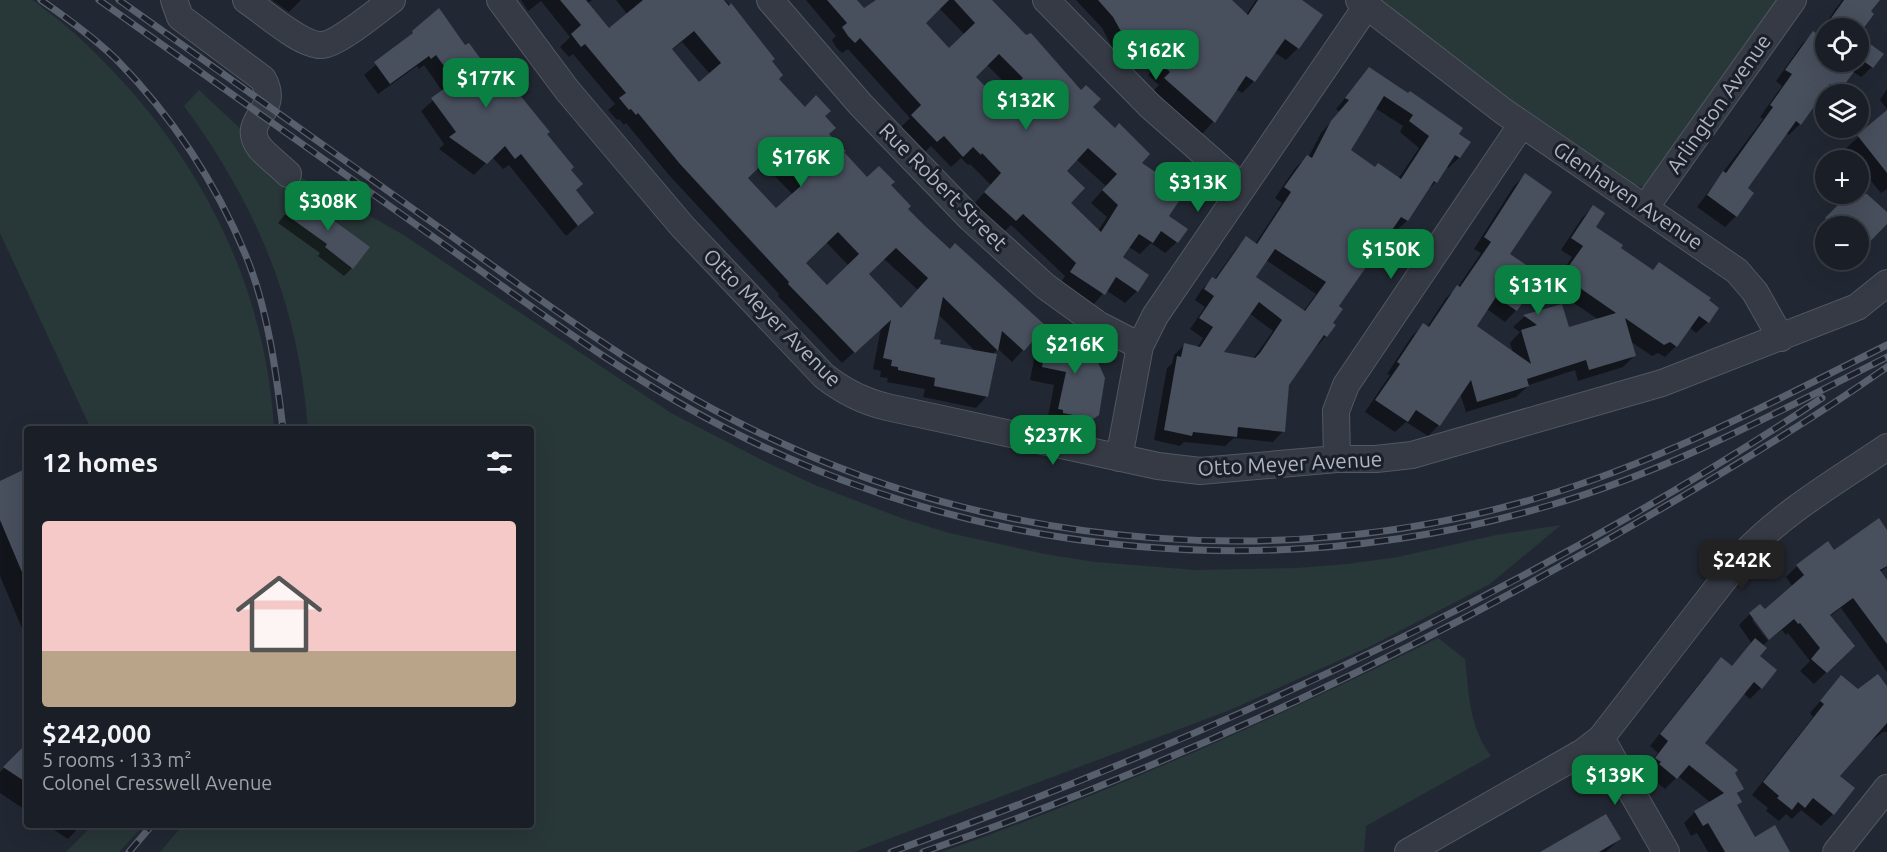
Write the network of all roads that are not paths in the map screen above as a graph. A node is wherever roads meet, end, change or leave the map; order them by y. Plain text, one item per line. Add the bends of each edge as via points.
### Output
1 (174, 0) edge
2 (246, 0) edge
3 (392, 0) edge
4 (500, 0) edge
5 (770, 0) edge
6 (1046, 0) edge
7 (1793, 0) edge
8 (1363, 3) edge
9 (1522, 124) junction
10 (288, 174) dead end
11 (1242, 186) junction
12 (1645, 208) junction
13 (1887, 283) edge
14 (1780, 338) junction
15 (1140, 346) junction
16 (1887, 447) edge
17 (1119, 458) junction
18 (1337, 459) junction
19 (1600, 738) junction
20 (1887, 788) edge
21 (1663, 851) edge
22 (1408, 852) edge
23 (1836, 852) edge

1 - 10 street via 180,17 263,79 269,98 254,127 254,136
2 - 3 street via 308,42 322,45
4 - 17 street, Otto Meyer Avenue via 567,90 682,226 838,387 887,407
5 - 15 street, Rue Robert Street via 861,105 969,218 1045,286 1099,325
6 - 11 street via 1150,106
7 - 12 street, Arlington Avenue
8 - 9 street, Glenhaven Avenue
8 - 11 street
9 - 12 street, Glenhaven Avenue
9 - 18 street via 1346,385 1336,411
11 - 15 street via 1155,316
12 - 14 street, Glenhaven Avenue via 1743,277
13 - 14 street via 1857,307
14 - 18 street, Otto Meyer Avenue via 1662,383 1412,455
15 - 17 street
16 - 19 street via 1785,516 1754,543
17 - 18 street, Otto Meyer Avenue via 1200,471
19 - 21 street
19 - 22 street via 1583,752
20 - 23 street

